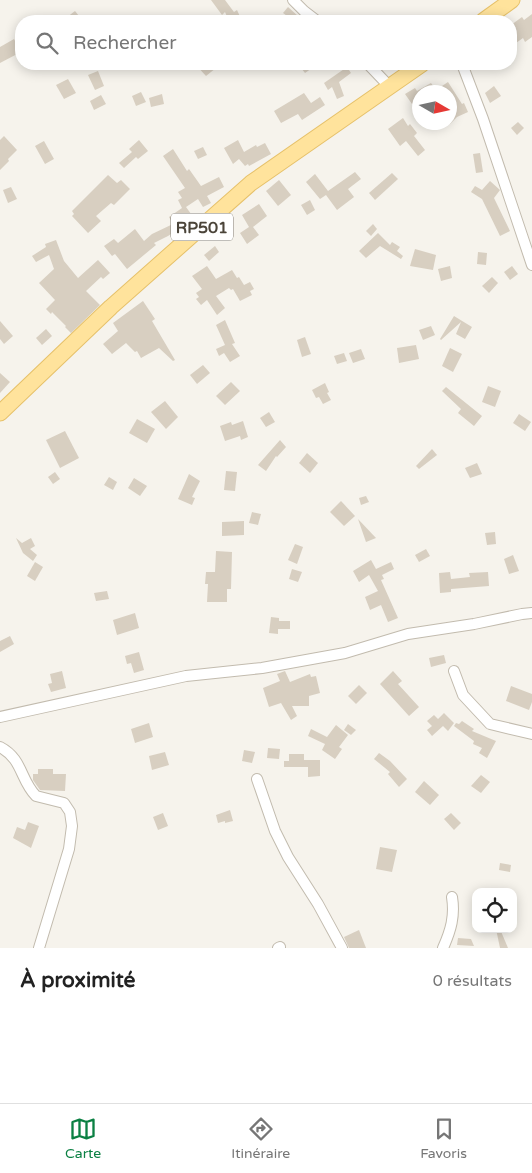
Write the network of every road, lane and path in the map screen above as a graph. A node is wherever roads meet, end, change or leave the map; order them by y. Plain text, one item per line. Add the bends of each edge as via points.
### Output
1 (293, 0) edge
2 (512, 0) edge
3 (310, 15) edge
4 (491, 15) edge
5 (374, 70) edge
6 (413, 70) edge
7 (464, 70) edge
8 (389, 86) junction
9 (532, 265) edge
10 (0, 413) edge
11 (532, 613) edge
12 (454, 672) dead end
13 (0, 717) edge
14 (532, 734) edge
15 (0, 747) edge
16 (257, 779) dead end
17 (452, 897) dead end
18 (39, 948) edge
19 (342, 948) edge
20 (443, 948) edge

1 - 3 street
2 - 4 main road
5 - 8 street
6 - 8 main road, RP501
7 - 9 street
8 - 10 main road, RP501 via 251,183 111,307
11 - 13 street via 408,634 345,653 262,668 186,676
12 - 14 street via 462,695 490,724
15 - 18 street via 20,766 36,796 64,804 70,812 69,849
16 - 19 street via 288,857
17 - 20 street via 454,911

